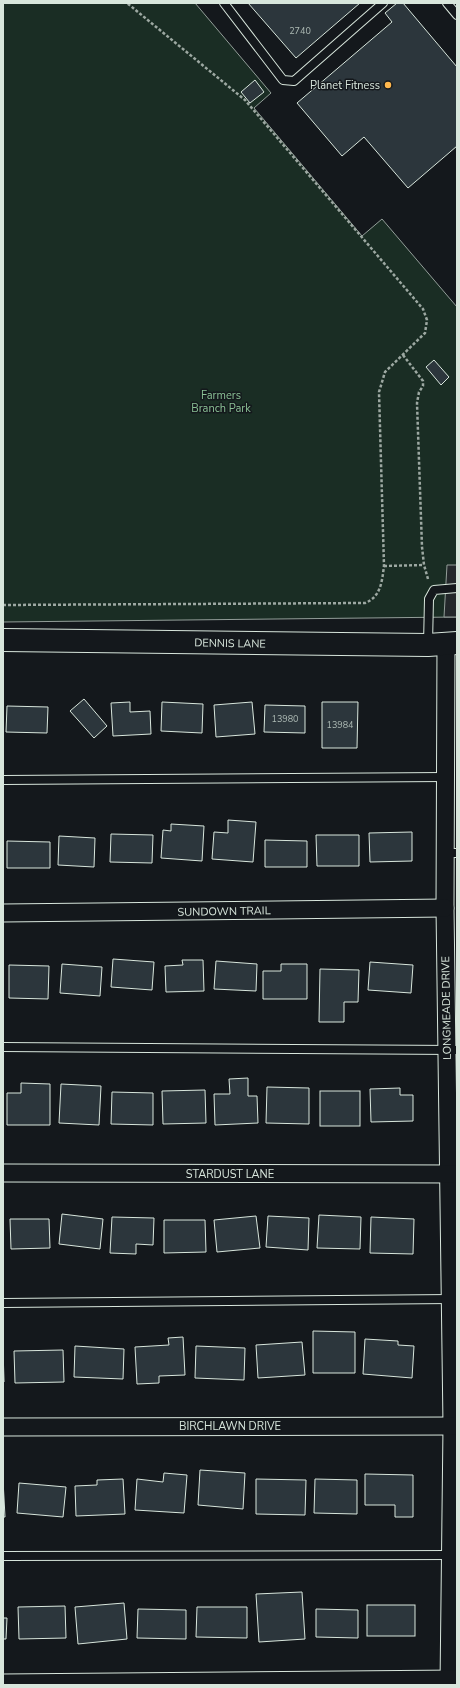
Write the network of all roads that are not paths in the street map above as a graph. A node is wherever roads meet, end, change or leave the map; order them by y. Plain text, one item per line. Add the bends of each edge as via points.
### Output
1 (224, 3) edge
2 (383, 3) edge
3 (447, 3) edge
4 (457, 15) edge
5 (457, 588) edge
6 (3, 640) edge
7 (444, 644) edge
8 (445, 777) junction
9 (3, 780) edge
10 (451, 853) edge
11 (445, 908) junction
12 (3, 913) edge
13 (452, 1004) edge
14 (3, 1047) edge
15 (452, 1050) edge
16 (3, 1173) edge
17 (453, 1174) edge
18 (454, 1299) edge
19 (3, 1303) edge
20 (454, 1426) edge
21 (3, 1427) edge
22 (454, 1555) edge
23 (3, 1556) edge
24 (452, 1681) edge
25 (3, 1683) edge

1 - 2 lane via 283,80 294,81
3 - 4 lane
5 - 7 lane via 434,590 429,599
6 - 7 street, DENNIS LANE
7 - 8 street, LONGMEADE DRIVE
8 - 9 lane
8 - 10 street, LONGMEADE DRIVE
10 - 11 street, LONGMEADE DRIVE
11 - 12 street, SUNDOWN TRAIL
11 - 13 street, LONGMEADE DRIVE
13 - 15 street, LONGMEADE DRIVE
14 - 15 lane
15 - 17 street, LONGMEADE DRIVE
16 - 17 street, STARDUST LANE
17 - 18 street, LONGMEADE DRIVE
18 - 19 lane
18 - 20 street, LONGMEADE DRIVE
20 - 21 street, BIRCHLAWN DRIVE
20 - 22 street, LONGMEADE DRIVE
22 - 23 lane
22 - 24 street, LONGMEADE DRIVE
24 - 25 street

